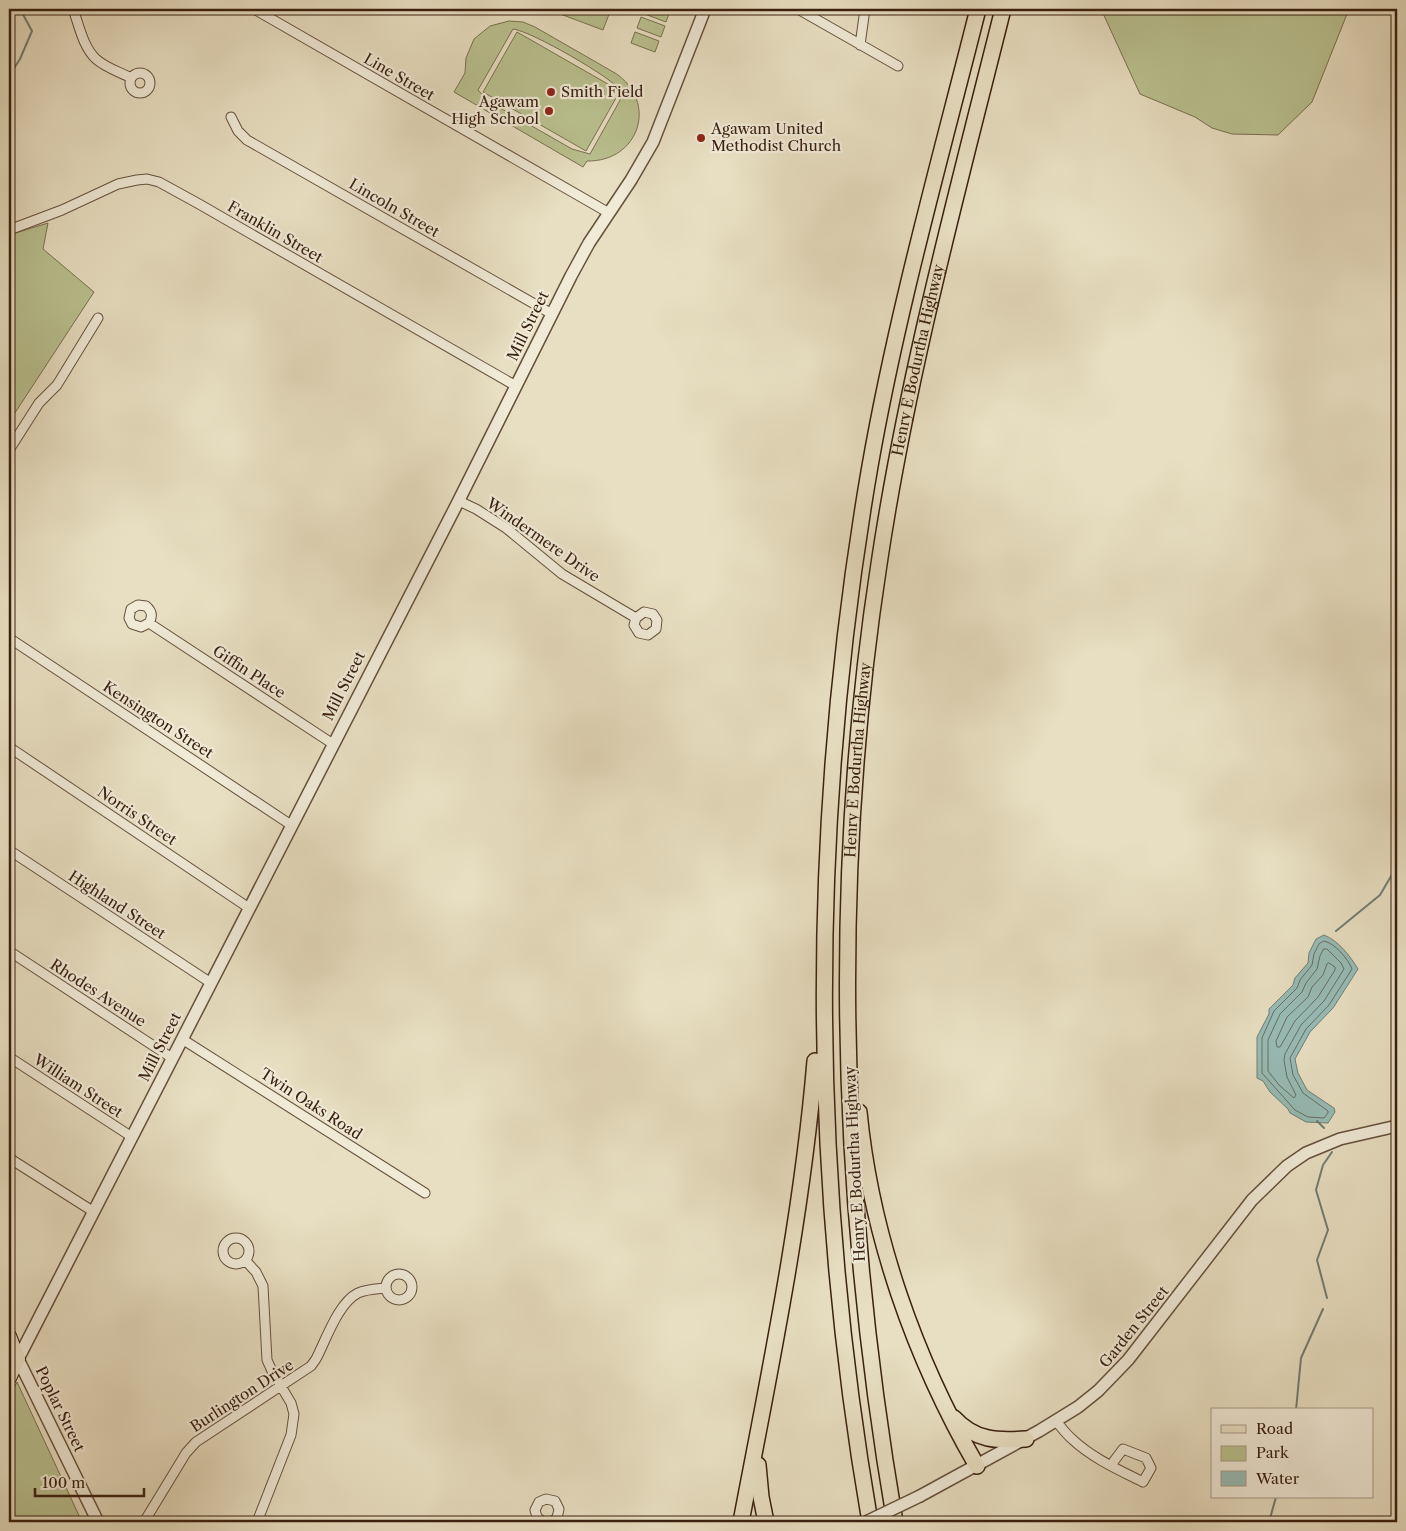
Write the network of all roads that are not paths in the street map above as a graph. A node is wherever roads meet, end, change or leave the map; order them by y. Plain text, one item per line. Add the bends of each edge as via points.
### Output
1 (73, 9) edge
2 (254, 9) edge
3 (705, 9) edge
4 (798, 9) edge
5 (865, 9) edge
6 (978, 9) edge
7 (1003, 9) edge
8 (860, 44) junction
9 (898, 66) dead end
10 (131, 78) dead end
11 (231, 117) dead end
12 (609, 213) junction
13 (9, 230) edge
14 (552, 314) junction
15 (98, 318) dead end
16 (516, 386) junction
17 (9, 450) edge
18 (459, 501) junction
19 (636, 618) dead end
20 (150, 623) dead end
21 (9, 638) edge
22 (333, 744) junction
23 (9, 747) edge
24 (292, 825) junction
25 (9, 850) edge
26 (249, 908) junction
27 (849, 909) junction
28 (9, 951) edge
29 (824, 963) junction
30 (211, 983) junction
31 (182, 1039) junction
32 (9, 1057) edge
33 (172, 1058) junction
34 (1397, 1126) edge
35 (132, 1137) junction
36 (9, 1158) edge
37 (425, 1193) dead end
38 (94, 1212) junction
39 (245, 1260) dead end
40 (386, 1288) dead end
41 (9, 1336) edge
42 (18, 1359) junction
43 (9, 1378) edge
44 (281, 1386) junction
45 (940, 1398) junction
46 (761, 1416) junction
47 (1056, 1421) junction
48 (1026, 1439) junction
49 (1111, 1465) dead end
50 (977, 1466) junction
51 (98, 1522) edge
52 (144, 1522) edge
53 (257, 1522) edge
54 (541, 1522) edge
55 (551, 1522) edge
56 (741, 1522) edge
57 (766, 1522) edge
58 (866, 1522) edge
59 (870, 1522) edge
60 (895, 1522) edge

1 - 10 street via 94,57
2 - 12 street, Line Street
3 - 12 street, Mill Street via 653,142
4 - 8 street
5 - 8 street
6 - 29 highway, Henry E Bodurtha Highway via 896,340 858,540 833,750
7 - 27 highway, Henry E Bodurtha Highway via 927,314 891,487 862,698
8 - 9 street
11 - 14 street, Lincoln Street via 238,131 248,140
12 - 14 street, Mill Street via 579,261
13 - 16 street, Franklin Street via 118,184 155,181
14 - 16 street, Mill Street
15 - 17 street via 57,385 39,403
16 - 18 street, Mill Street
18 - 19 street, Windermere Drive via 506,528 562,574
18 - 22 street, Mill Street
20 - 22 street, Giffin Place
21 - 24 street, Kensington Street
22 - 24 street, Mill Street
23 - 26 street, Norris Street
24 - 26 street, Mill Street
25 - 30 street, Highland Street
26 - 30 street, Mill Street
27 - 45 highway via 857,1098 868,1176 881,1232 904,1304
27 - 60 highway, Henry E Bodurtha Highway via 849,1078 855,1202 873,1387
28 - 33 street, Rhodes Avenue
29 - 46 highway via 802,1191
29 - 59 highway, Henry E Bodurtha Highway via 824,1071 831,1204 847,1372
30 - 31 street, Mill Street
31 - 33 street, Mill Street
31 - 37 street, Twin Oaks Road
32 - 35 street, William Street
33 - 35 street, Mill Street
34 - 47 street, Garden Street via 1354,1134 1326,1144 1300,1157 1276,1175 1252,1200 1128,1360 1098,1391
35 - 38 street, Mill Street
36 - 38 street
38 - 42 street, Mill Street
39 - 44 street via 263,1286 266,1356
40 - 44 street, Burlington Drive via 365,1290 351,1298 339,1314 314,1363
41 - 42 main road, Poplar Street
42 - 43 main road, Mill Street
42 - 51 street, Poplar Street
44 - 52 street, Burlington Drive via 196,1442
44 - 53 street via 293,1407 294,1422
45 - 48 highway via 956,1420 973,1433 997,1440
45 - 50 highway
46 - 56 highway
46 - 57 highway via 758,1464
47 - 48 street, Garden Street
47 - 49 street via 1071,1439
48 - 50 street, Garden Street
50 - 58 street, Garden Street, bridge
54 - 55 street via 535,1514 536,1506 540,1500 548,1498 556,1502 559,1509 557,1518

